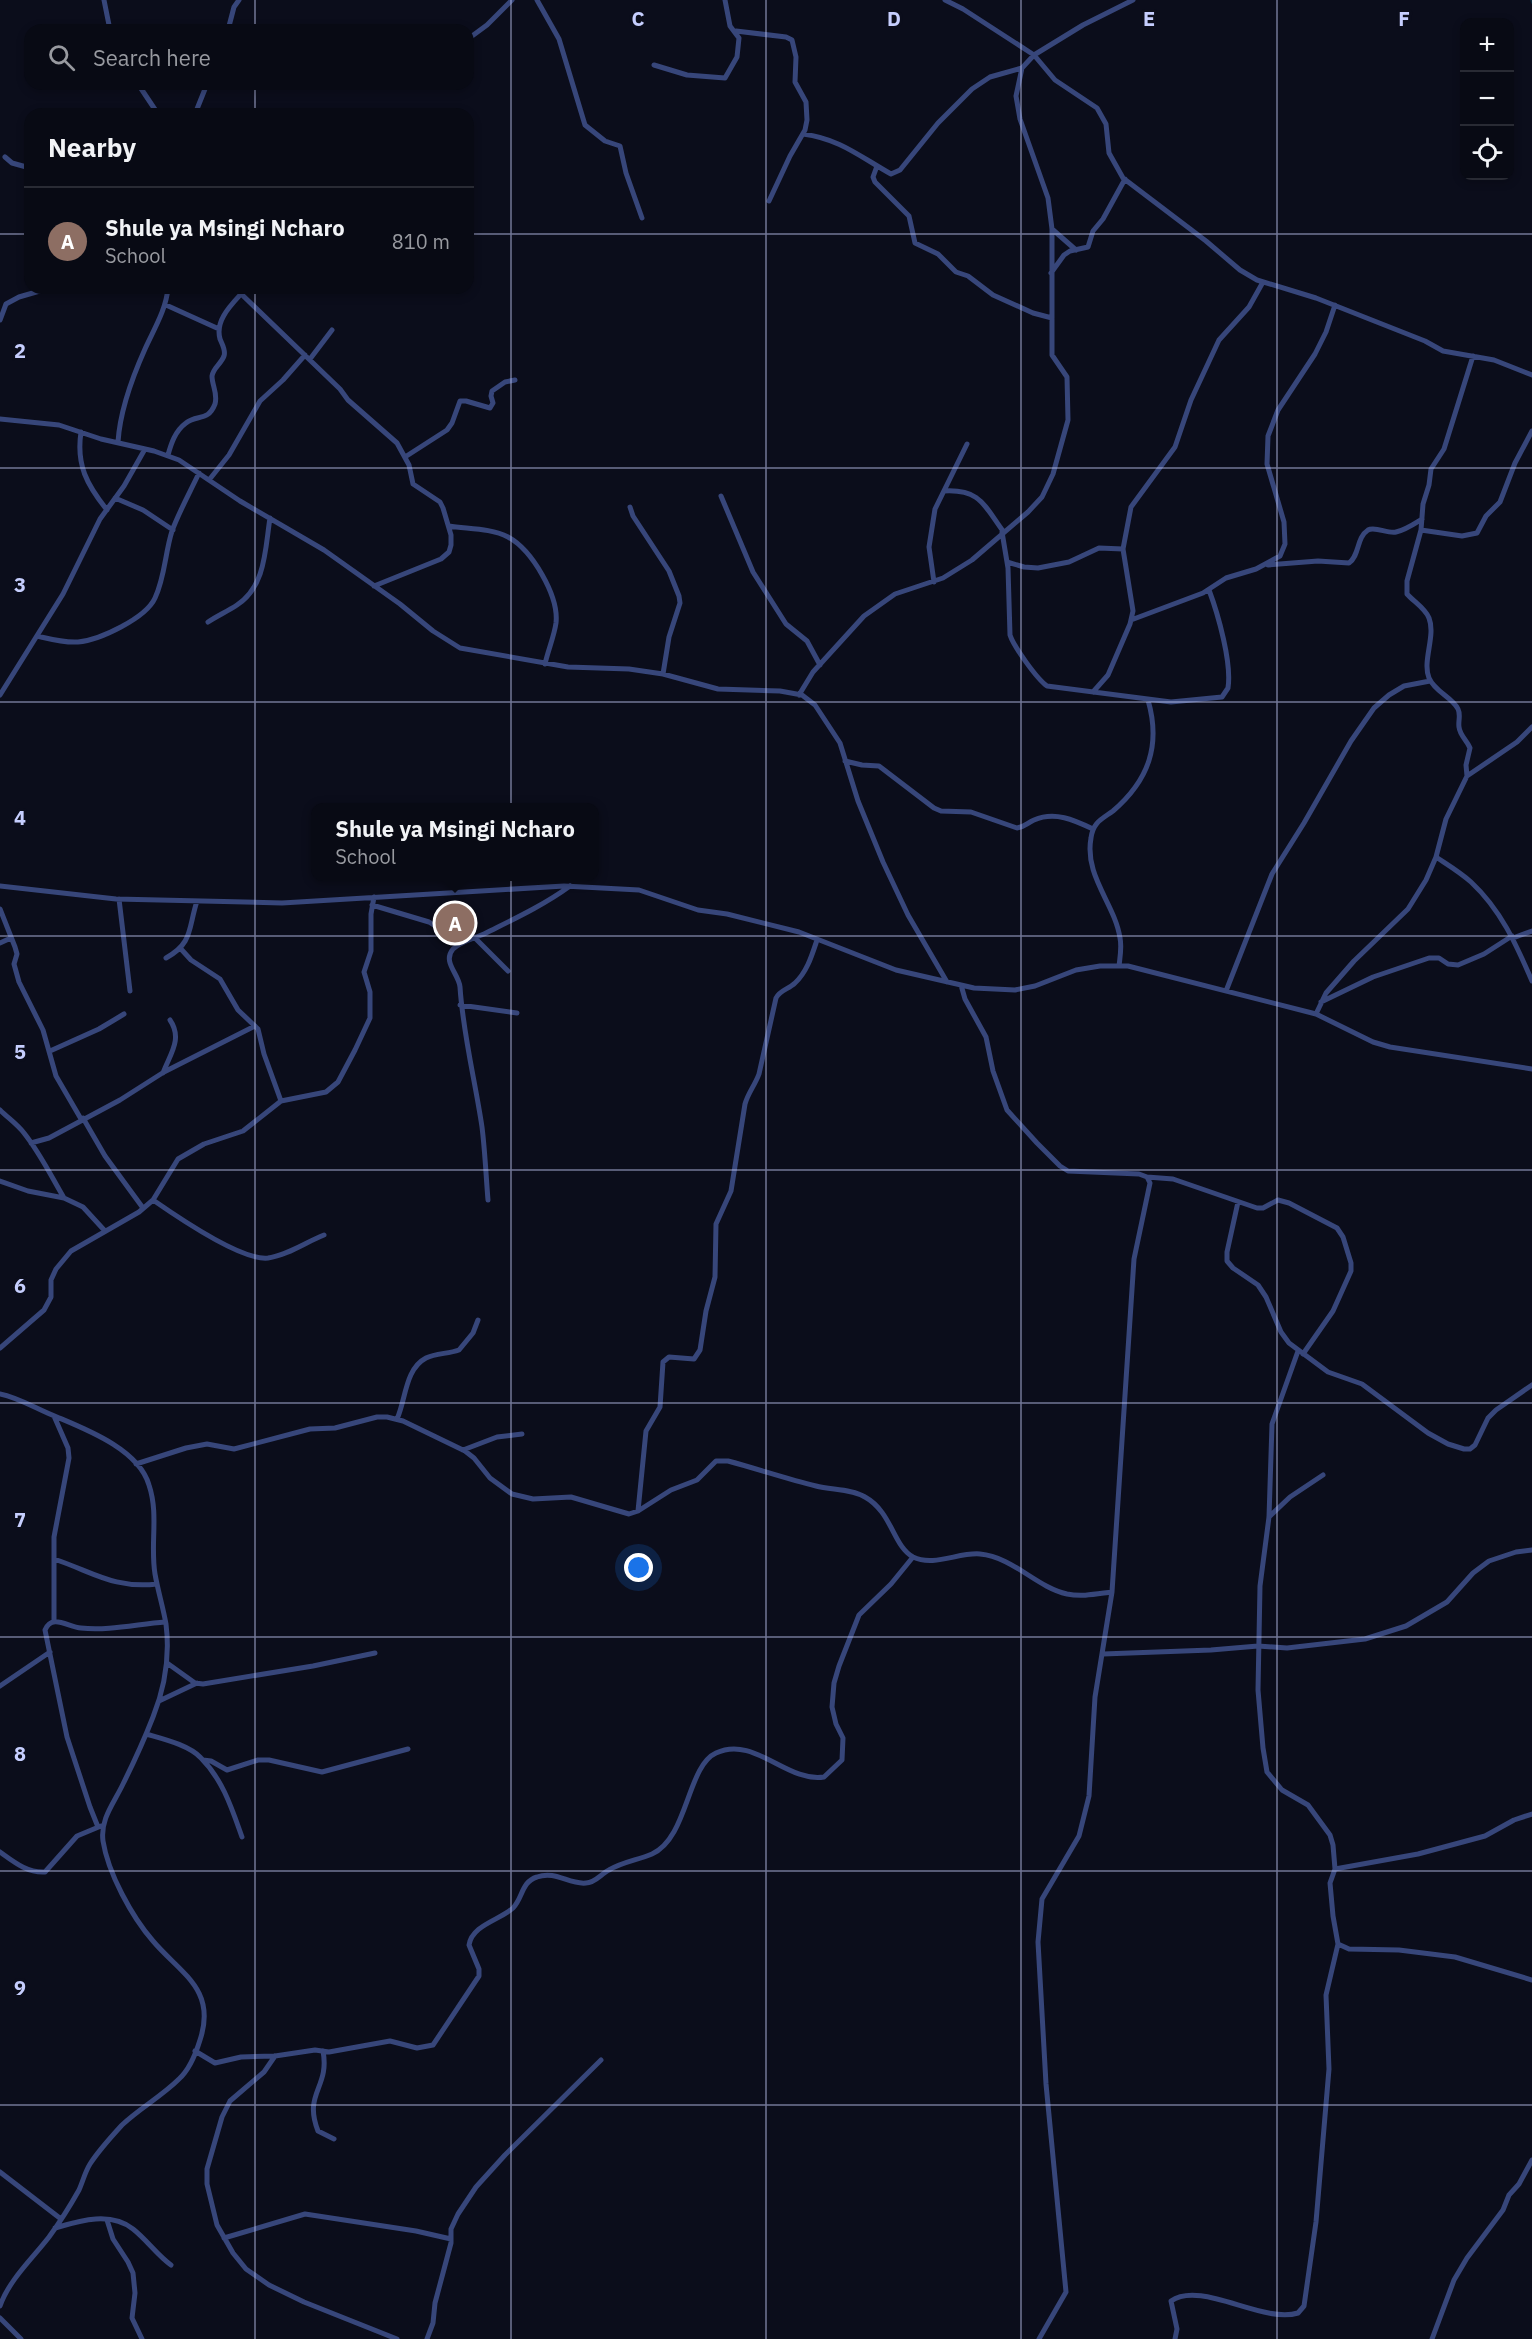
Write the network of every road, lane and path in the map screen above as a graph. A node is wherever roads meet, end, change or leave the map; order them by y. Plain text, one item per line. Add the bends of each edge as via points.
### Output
1 (104, 0) edge
2 (239, 0) edge
3 (512, 0) edge
4 (537, 0) edge
5 (725, 0) edge
6 (945, 0) edge
7 (1133, 0) edge
8 (109, 24) edge
9 (230, 24) edge
10 (736, 31) junction
11 (474, 35) edge
12 (1034, 55) junction
13 (654, 65) dead end
14 (1022, 68) junction
15 (142, 90) edge
16 (205, 90) edge
17 (154, 108) edge
18 (197, 108) edge
19 (803, 134) junction
20 (4, 157) dead end
21 (24, 166) edge
22 (877, 166) junction
23 (1125, 179) junction
24 (769, 201) dead end
25 (642, 218) dead end
26 (1052, 229) junction
27 (1076, 250) junction
28 (1051, 273) junction
29 (1263, 282) junction
30 (29, 294) edge
31 (167, 294) edge
32 (241, 294) joint
33 (3, 304) edge
34 (166, 305) junction
35 (1335, 305) junction
36 (1052, 318) junction
37 (0, 320) edge
38 (219, 330) junction
39 (332, 330) dead end
40 (1473, 356) junction
41 (307, 357) junction
42 (1532, 375) edge
43 (515, 380) dead end
44 (0, 419) edge
45 (1532, 431) edge
46 (81, 432) junction
47 (118, 442) junction
48 (967, 444) dead end
49 (145, 449) junction
50 (168, 455) junction
51 (405, 457) junction
52 (199, 473) junction
53 (209, 480) junction
54 (944, 491) junction
55 (721, 496) dead end
56 (116, 498) junction
57 (630, 507) dead end
58 (107, 510) junction
59 (270, 518) junction
60 (1422, 519) junction
61 (449, 526) junction
62 (173, 530) junction
63 (1421, 530) junction
64 (1003, 532) junction
65 (1123, 549) junction
66 (1007, 561) junction
67 (1264, 565) junction
68 (934, 582) junction
69 (374, 586) junction
70 (1209, 590) junction
71 (1131, 620) junction
72 (208, 622) dead end
73 (37, 636) junction
74 (545, 664) junction
75 (820, 665) junction
76 (663, 674) junction
77 (1430, 681) junction
78 (1093, 692) junction
79 (0, 695) edge
80 (799, 695) junction
81 (1148, 700) junction
82 (1532, 727) edge
83 (845, 761) junction
84 (1467, 776) junction
85 (1093, 829) junction
86 (1436, 856) junction
87 (0, 886) edge
88 (570, 886) junction
89 (374, 897) junction
90 (119, 899) junction
91 (197, 901) junction
92 (372, 905) junction
93 (0, 909) edge
94 (1532, 931) edge
95 (1513, 937) junction
96 (11, 938) junction
97 (475, 938) junction
98 (818, 940) junction
99 (0, 943) edge
100 (462, 943) junction
101 (181, 949) junction
102 (166, 958) dead end
103 (1119, 966) junction
104 (508, 971) dead end
105 (1532, 981) edge
106 (947, 982) junction
107 (961, 985) junction
108 (130, 991) dead end
109 (1226, 991) junction
110 (1321, 1002) junction
111 (460, 1005) junction
112 (517, 1013) dead end
113 (124, 1014) dead end
114 (1316, 1014) junction
115 (170, 1020) dead end
116 (255, 1026) junction
117 (50, 1052) junction
118 (1532, 1069) edge
119 (163, 1073) junction
120 (281, 1101) junction
121 (0, 1110) edge
122 (82, 1118) junction
123 (32, 1143) junction
124 (1147, 1177) junction
125 (0, 1181) edge
126 (64, 1198) junction
127 (153, 1200) junction
128 (488, 1200) dead end
129 (1238, 1202) junction
130 (143, 1208) junction
131 (105, 1231) junction
132 (324, 1235) dead end
133 (478, 1320) dead end
134 (0, 1348) edge
135 (1300, 1352) junction
136 (1532, 1385) edge
137 (0, 1394) edge
138 (54, 1416) junction
139 (397, 1419) junction
140 (522, 1434) dead end
141 (463, 1450) junction
142 (136, 1464) junction
143 (1323, 1475) dead end
144 (638, 1511) junction
145 (1269, 1517) junction
146 (1532, 1550) edge
147 (914, 1557) junction
148 (54, 1559) junction
149 (157, 1584) junction
150 (1112, 1592) junction
151 (54, 1621) junction
152 (165, 1622) junction
153 (1258, 1646) junction
154 (50, 1652) junction
155 (375, 1653) dead end
156 (1103, 1654) junction
157 (167, 1663) junction
158 (197, 1683) junction
159 (0, 1686) edge
160 (159, 1701) junction
161 (146, 1734) junction
162 (408, 1749) dead end
163 (203, 1760) junction
164 (1532, 1814) edge
165 (101, 1826) junction
166 (242, 1837) dead end
167 (0, 1852) edge
168 (1335, 1869) junction
169 (1338, 1944) junction
170 (1532, 1980) edge
171 (195, 2051) junction
172 (323, 2051) junction
173 (275, 2056) junction
174 (601, 2060) dead end
175 (334, 2139) dead end
176 (1532, 2160) edge
177 (0, 2172) edge
178 (61, 2219) junction
179 (107, 2220) junction
180 (55, 2228) junction
181 (225, 2238) junction
182 (451, 2239) junction
183 (171, 2265) dead end
184 (0, 2306) edge
185 (0, 2318) edge
186 (21, 2339) edge
187 (142, 2339) edge
188 (397, 2339) edge
189 (427, 2339) edge
190 (1039, 2339) edge
191 (1175, 2339) edge
192 (1432, 2339) edge

1 - 8 street
2 - 9 street
3 - 11 street
4 - 25 street via 559,39 585,125 623,151
5 - 10 street via 730,26
6 - 12 street
7 - 12 street
10 - 13 street via 737,57 725,78 687,75
10 - 19 street via 792,40 795,82 806,102
12 - 14 street
12 - 23 street via 1055,80 1097,108 1106,124 1109,153
14 - 22 street via 990,77 972,89 897,173
14 - 26 street via 1016,96 1020,119 1048,198
15 - 17 street
16 - 18 street
19 - 22 street via 843,145
19 - 24 street
20 - 21 street
22 - 36 street via 874,182 912,220 915,243 938,254 956,272 993,295
23 - 27 street via 1093,231 1088,247
23 - 29 street via 1240,270
26 - 27 street
26 - 28 street
27 - 28 street via 1064,255
28 - 36 street
29 - 35 street
29 - 65 street via 1249,307 1219,340 1194,392 1175,447 1131,507
30 - 33 street
31 - 34 street
32 - 38 street via 224,315
32 - 41 street
33 - 37 street
34 - 38 street
34 - 47 street via 130,388
35 - 40 street via 1443,351
35 - 67 street via 1315,354 1278,410 1268,436 1267,464 1284,522 1285,544 1280,556
36 - 64 street via 1052,355 1067,377 1068,420 1053,474 1042,496
38 - 50 street via 225,351 212,376 214,407 203,418 187,421
39 - 41 street
40 - 42 street
40 - 60 street via 1444,449 1431,469
41 - 51 street via 348,400 397,442
41 - 53 street via 260,401 229,455
43 - 51 street via 492,391 490,408 460,401 447,430
44 - 46 street via 39,422
45 - 63 street via 1500,502 1477,533 1462,536
46 - 47 street
46 - 58 street via 81,468
47 - 49 street
48 - 54 street
49 - 50 street
49 - 56 street
50 - 52 street
51 - 61 street via 413,484 440,502
52 - 53 street
52 - 62 street
53 - 59 street
54 - 64 street via 964,491 981,500
54 - 68 street via 935,509 929,547
55 - 75 street via 753,572 786,624 807,641
56 - 58 street
56 - 62 street
57 - 76 street via 679,596
58 - 73 street
59 - 69 street
59 - 72 street via 261,573 253,589 239,604
60 - 63 street
60 - 67 street via 1397,532 1367,531 1356,557 1349,563
61 - 69 street via 451,545 441,559
61 - 74 street via 507,536 530,556 552,592 556,611
62 - 73 street via 160,584 150,606 114,631 93,639 62,642
63 - 77 street via 1407,594 1429,617
64 - 66 street
64 - 68 street via 972,560
65 - 66 street via 1099,548 1069,562 1030,568
65 - 71 street
66 - 78 street via 1013,644 1047,686
67 - 70 street via 1226,578
68 - 75 street via 895,594 878,605
69 - 74 street via 460,648
70 - 71 street
70 - 81 street via 1223,639 1229,683 1226,693 1222,697 1171,702
71 - 78 street via 1108,675
73 - 79 street
74 - 76 street
75 - 80 street
76 - 80 street via 718,689
77 - 84 street via 1459,712 1459,729 1470,748
77 - 109 street via 1404,686 1389,695 1374,708 1351,741 1272,874
78 - 81 street
80 - 83 street via 815,705 840,743
81 - 85 street via 1154,726 1148,768 1137,785
82 - 84 street
83 - 85 street via 879,766 941,811 971,812 1017,828 1042,818 1061,816
83 - 106 street via 897,892
84 - 86 street via 1446,819
85 - 103 street via 1090,854 1095,878 1120,939
86 - 95 street via 1470,881 1503,919
86 - 110 street via 1408,909 1354,961
87 - 90 street
88 - 89 street
88 - 97 street
88 - 98 street via 639,890 699,910 768,924
89 - 91 street via 286,903
89 - 92 street
90 - 91 street
90 - 108 street
91 - 101 street
92 - 100 street via 429,922
92 - 120 street via 371,951 364,972 370,1018 356,1050 338,1082 326,1092
93 - 96 street
94 - 95 street
95 - 105 street
95 - 110 street via 1458,964 1429,958 1373,977
96 - 99 street
96 - 117 street via 17,954 14,964 18,982 39,1020
97 - 100 street
97 - 104 street
98 - 106 street via 896,970
98 - 144 street via 799,980 776,998 759,1074 745,1104 731,1191 716,1224 715,1277 700,1350 694,1359 669,1357 663,1362 660,1407 646,1431
100 - 111 street via 449,958 460,987
101 - 102 street
101 - 116 street via 220,979 238,1010
103 - 107 street via 1076,970 1015,990
103 - 109 street
106 - 107 street
107 - 124 street via 986,1037 1001,1098 1037,1143 1068,1171
109 - 114 street
110 - 114 street
111 - 112 street
111 - 128 street via 482,1130
113 - 117 street
114 - 118 street via 1390,1047
115 - 119 street via 177,1036
116 - 119 street
116 - 120 street
117 - 122 street via 56,1076
119 - 122 street
120 - 127 street via 243,1131 197,1147 178,1159
121 - 123 street
122 - 123 street
122 - 130 street
123 - 126 street
124 - 129 street via 1173,1179
124 - 150 street via 1150,1189 1134,1259
125 - 126 street
126 - 131 street via 83,1207
127 - 130 street
127 - 132 street via 216,1240 260,1257 279,1255
129 - 135 street via 1226,1258 1233,1268 1258,1285 1281,1332
129 - 135 street via 1257,1209 1278,1200 1288,1203 1337,1228 1343,1237 1351,1271 1333,1311
130 - 131 street
131 - 134 street via 70,1251 51,1280 51,1297 44,1310
133 - 139 street via 459,1350 435,1355 418,1364
135 - 136 street via 1328,1372 1362,1384 1428,1433 1464,1449 1475,1444 1496,1410
135 - 145 street via 1272,1424
137 - 138 street
138 - 142 street via 101,1436
138 - 148 street via 69,1458 54,1538
139 - 141 street
139 - 142 street via 377,1417 335,1428 310,1429 234,1449 207,1444
140 - 141 street via 497,1437
141 - 144 street via 512,1494 533,1499 571,1497 629,1514
142 - 149 street via 143,1470 154,1502
143 - 145 street
144 - 147 street via 671,1490 697,1480 716,1461 729,1461 864,1496 884,1513 899,1543
145 - 153 street via 1260,1586
146 - 153 street via 1482,1565 1448,1602 1392,1631 1324,1645
147 - 150 street via 935,1560 982,1554 1021,1568 1064,1593 1082,1596
147 - 172 street via 854,1625 833,1691 832,1707 843,1738 842,1760 824,1777 808,1778 755,1754 730,1749 714,1753 703,1767 673,1835 658,1851 615,1867 592,1882 552,1875 536,1877 523,1888 513,1907 473,1935 469,1945 479,1976 433,2045 417,2048 390,2041
148 - 149 street via 118,1583
148 - 151 street
149 - 152 street
150 - 156 street
151 - 152 street via 91,1629
151 - 154 street via 45,1630
152 - 157 street
153 - 156 street
153 - 168 street via 1258,1690 1267,1772 1282,1790 1301,1799 1319,1819 1330,1835
154 - 159 street
154 - 165 street via 68,1737 90,1807
155 - 158 street
156 - 190 street via 1095,1697 1089,1796 1079,1836 1042,1899 1041,1908 1038,1942 1046,2084 1066,2292
157 - 158 street
157 - 160 street
158 - 160 street
160 - 161 street
161 - 163 street via 184,1748
161 - 165 street
162 - 163 street via 322,1772 269,1760 227,1770
163 - 166 street via 226,1793
164 - 168 street via 1485,1836 1418,1854
165 - 167 street via 77,1836 45,1872 21,1867
165 - 171 street via 107,1859 133,1914 151,1940 193,1981 202,1997 203,2025
168 - 169 street via 1330,1883
169 - 170 street via 1349,1949 1455,1957
169 - 191 street via 1326,2001 1329,2069 1316,2222 1304,2306 1298,2313 1288,2315 1208,2297 1180,2296 1171,2301 1177,2329
171 - 173 street via 215,2063
171 - 178 street via 181,2078 124,2124 88,2166
172 - 173 street
172 - 175 street via 324,2078 312,2109 318,2131
173 - 181 street via 264,2072 230,2101 207,2169 217,2225
174 - 182 street via 476,2187 458,2214
176 - 192 street via 1454,2280
177 - 178 street
178 - 180 street
179 - 180 street via 96,2218
179 - 183 street via 133,2228
179 - 187 street via 133,2273 132,2318
180 - 184 street via 15,2279
181 - 182 street via 305,2214
181 - 188 street via 246,2269 269,2285
182 - 189 street
185 - 186 street

